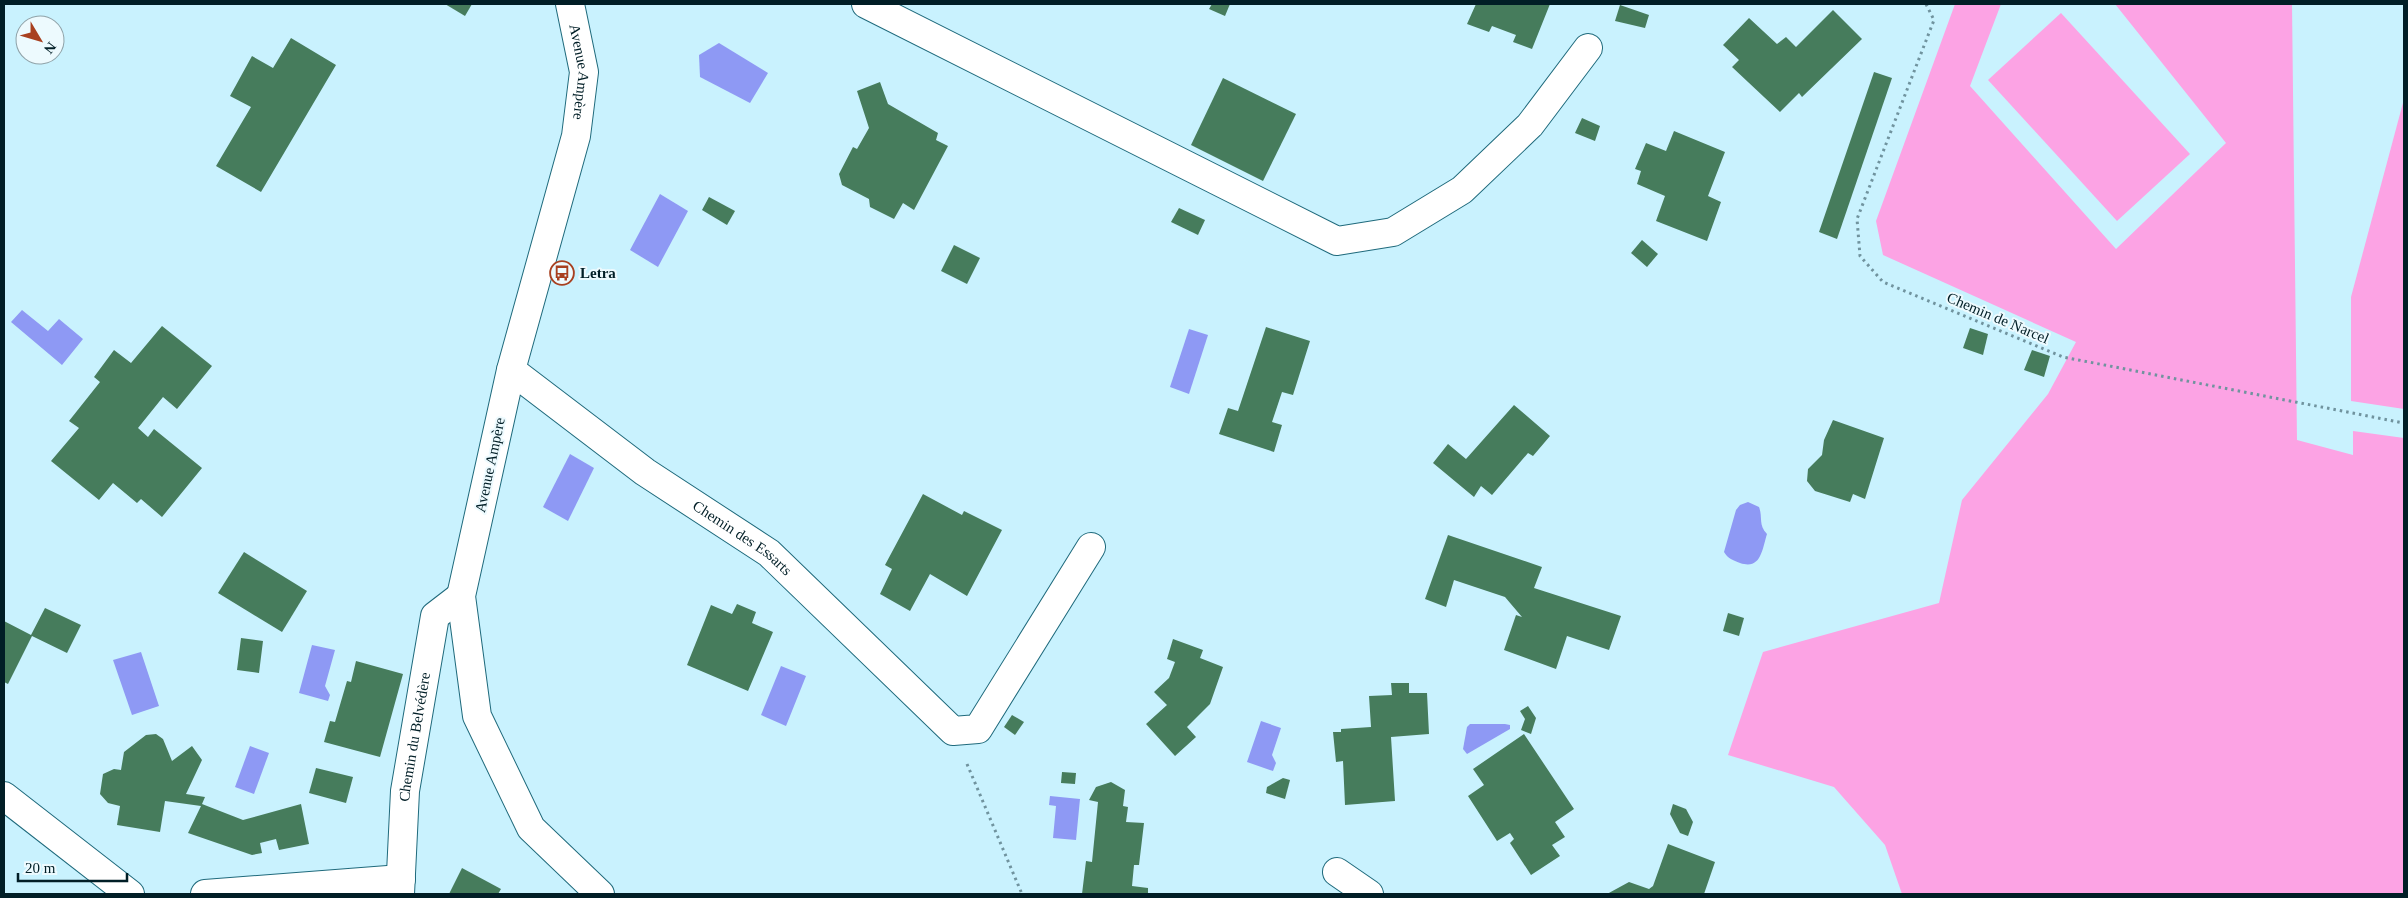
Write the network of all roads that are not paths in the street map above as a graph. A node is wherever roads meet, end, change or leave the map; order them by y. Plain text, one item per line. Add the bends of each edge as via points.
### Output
1 (866, 4) edge
2 (573, 5) edge
3 (1588, 48) dead end
4 (510, 370) junction
5 (1091, 546) dead end
6 (461, 596) junction
7 (4, 796) edge
8 (1337, 872) dead end
9 (401, 887) edge
10 (130, 894) edge
11 (205, 894) edge
12 (600, 894) edge
13 (1370, 894) edge

1 - 3 street via 1337,241 1393,232 1462,190 1530,125
2 - 4 street, Avenue Ampère via 584,72 576,136
4 - 5 street, Chemin des Essarts via 645,472 769,553 953,731 978,729
4 - 6 street, Avenue Ampère
6 - 9 street, Chemin du Belvédère via 435,616 405,791
6 - 12 street, Avenue Ampère via 477,716 531,828
7 - 10 street
8 - 13 street
9 - 11 street

